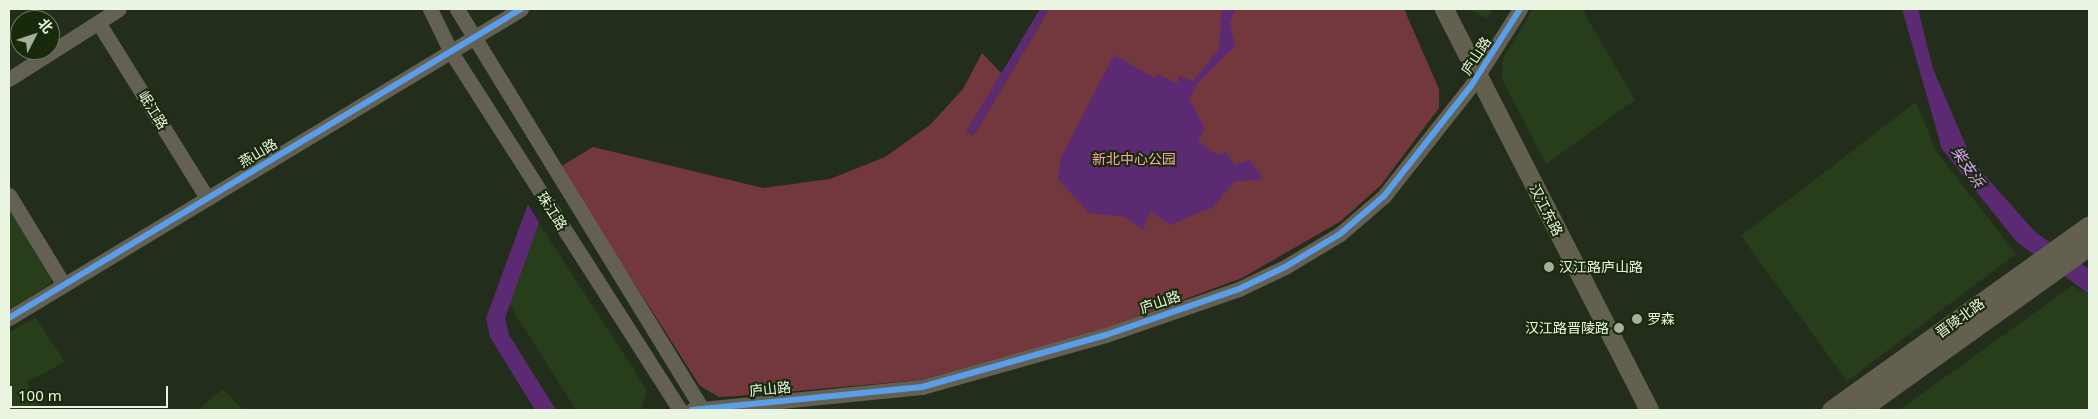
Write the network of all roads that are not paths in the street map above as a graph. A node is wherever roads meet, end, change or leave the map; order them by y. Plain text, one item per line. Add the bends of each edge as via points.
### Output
1 (118, 9) edge
2 (430, 9) edge
3 (457, 9) edge
4 (521, 9) edge
5 (1432, 9) edge
6 (1444, 9) edge
7 (1520, 9) edge
8 (98, 22) junction
9 (472, 38) junction
10 (451, 52) junction
11 (9, 79) edge
12 (1475, 80) junction
13 (9, 196) edge
14 (207, 198) junction
15 (2089, 225) edge
16 (2084, 250) edge
17 (64, 285) junction
18 (9, 318) edge
19 (680, 410) edge
20 (699, 410) edge
21 (1636, 410) edge
22 (1650, 410) edge
23 (1831, 410) edge
24 (1860, 410) edge

1 - 8 street
2 - 10 street, 珠江路
3 - 9 street, 珠江路
4 - 9 street, 燕山路
5 - 12 main road, 汉江东路
6 - 12 main road, 汉江东路
7 - 12 street, 庐山路
8 - 11 street
8 - 14 street, 岷江路
9 - 10 street, 燕山路
9 - 20 street, 珠江路
10 - 14 street, 燕山路
10 - 19 street, 珠江路
12 - 20 street, 庐山路 via 1384,196 1340,234 1239,288 1033,357 922,387
12 - 21 main road, 汉江东路
12 - 22 main road, 汉江东路
13 - 17 street
14 - 17 street, 燕山路
15 - 23 main road, 晋陵北路
16 - 24 main road, 晋陵北路
17 - 18 street, 燕山路

